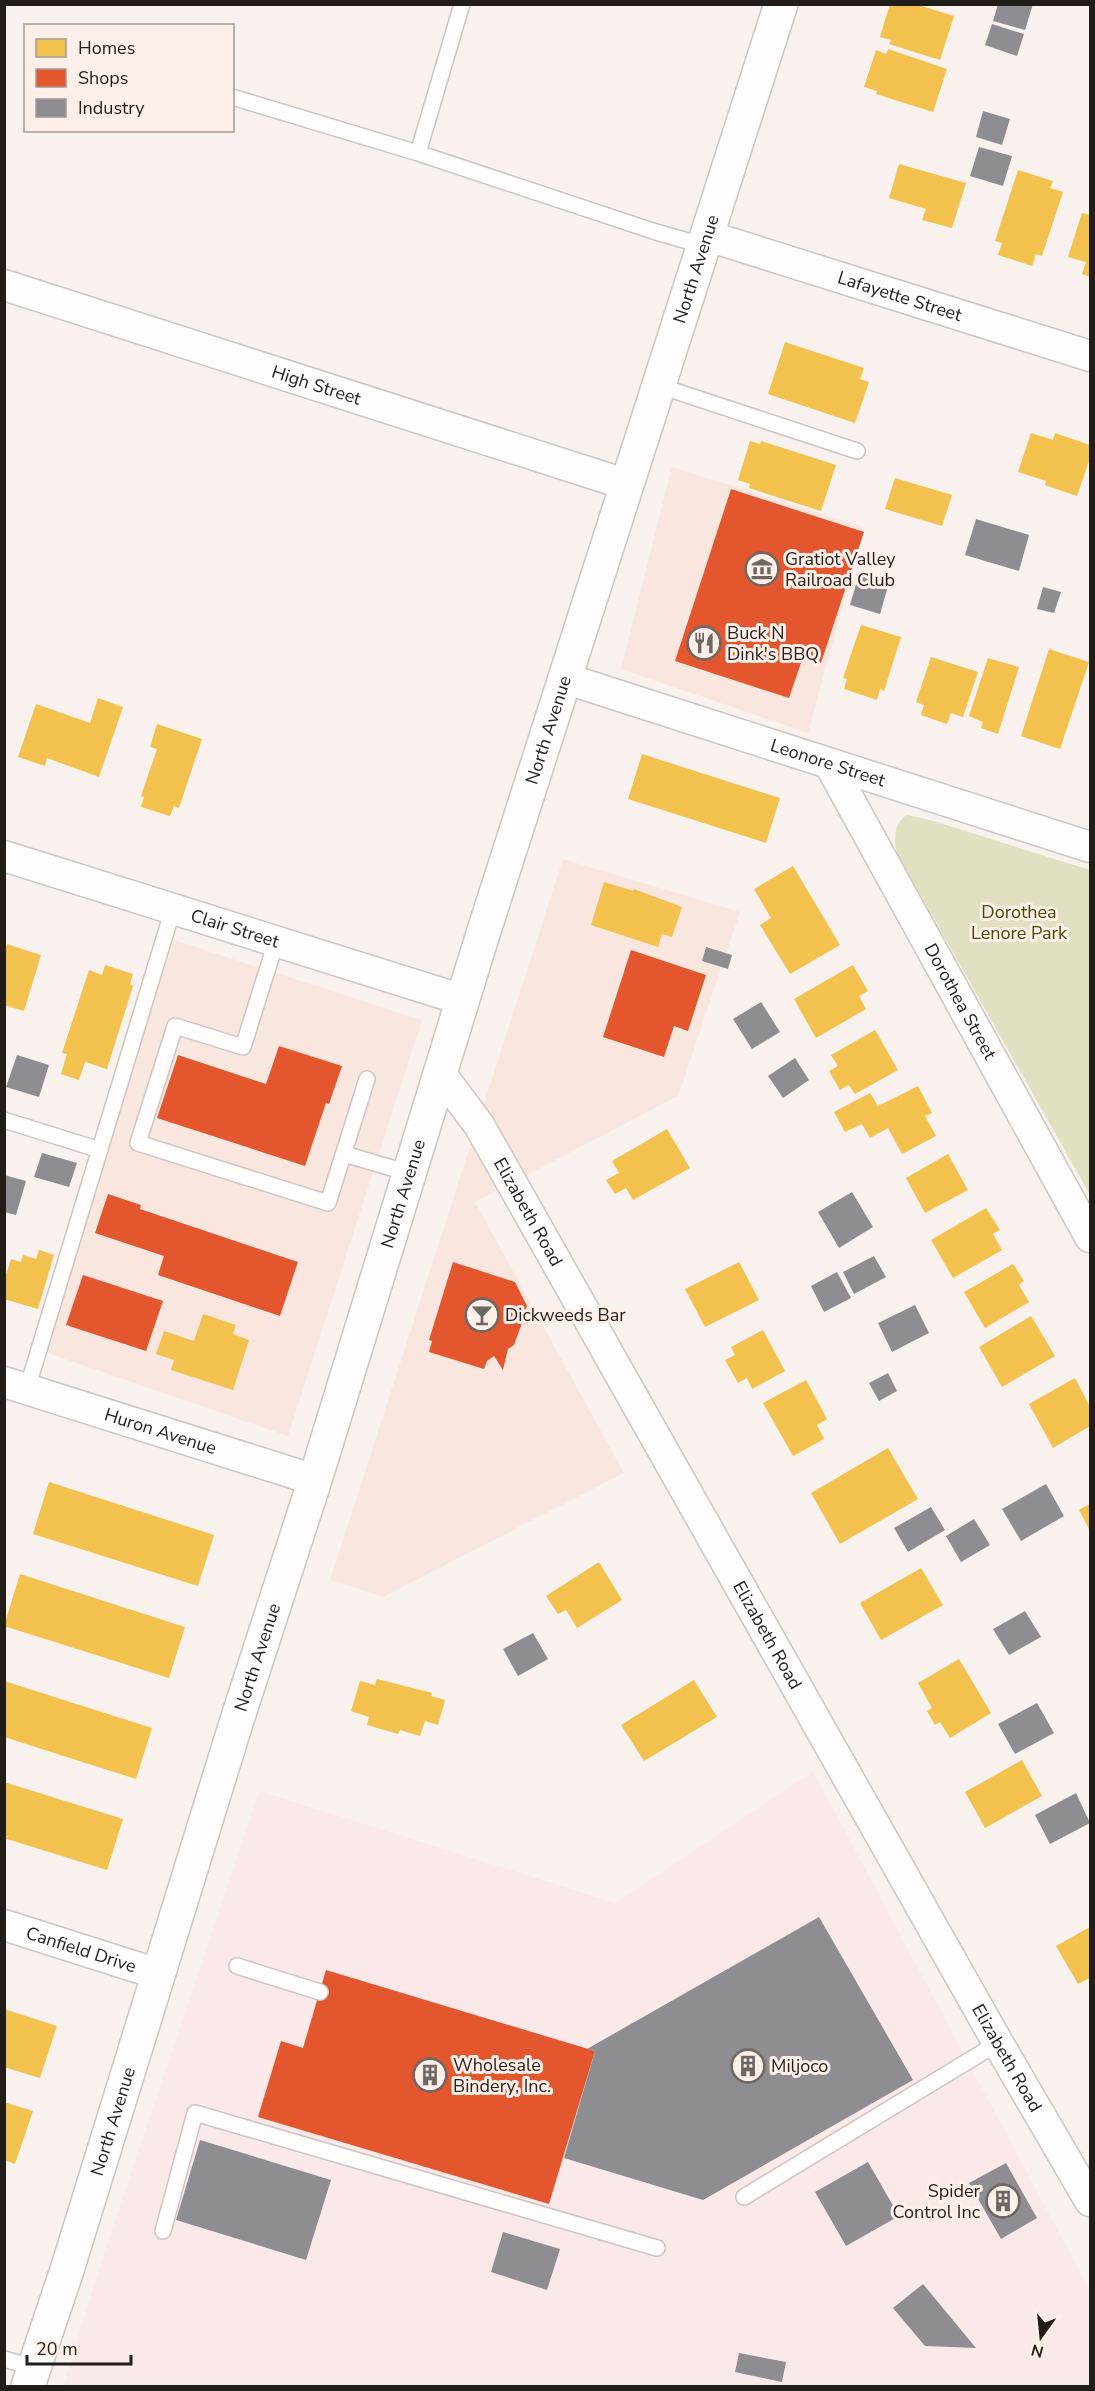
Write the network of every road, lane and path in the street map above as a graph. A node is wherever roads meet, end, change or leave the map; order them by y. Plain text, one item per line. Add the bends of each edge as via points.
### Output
1 (462, 4) edge
2 (782, 4) edge
3 (234, 98) edge
4 (418, 153) junction
5 (707, 241) junction
6 (4, 285) edge
7 (1090, 357) edge
8 (660, 386) junction
9 (857, 451) dead end
10 (628, 485) junction
11 (567, 679) junction
12 (830, 765) junction
13 (1090, 847) edge
14 (4, 856) edge
15 (173, 909) junction
16 (276, 942) junction
17 (463, 1000) junction
18 (440, 1073) junction
19 (367, 1079) dead end
20 (4, 1120) edge
21 (100, 1150) junction
22 (344, 1154) junction
23 (409, 1173) junction
24 (1090, 1237) edge
25 (16, 1386) edge
26 (315, 1480) junction
27 (4, 1925) edge
28 (237, 1966) dead end
29 (158, 1974) junction
30 (320, 1992) dead end
31 (998, 2043) junction
32 (744, 2197) dead end
33 (1090, 2201) edge
34 (163, 2231) dead end
35 (657, 2248) dead end
36 (22, 2371) edge

1 - 4 lane
2 - 5 main road, North Avenue
3 - 4 lane
4 - 5 lane via 656,232
5 - 7 street, Lafayette Street
5 - 8 main road, North Avenue
6 - 10 street, High Street
8 - 9 lane
8 - 10 main road, North Avenue
10 - 11 main road, North Avenue
11 - 12 street, Leonore Street
11 - 17 main road, North Avenue
12 - 13 street, Leonore Street
12 - 24 street, Dorothea Street
14 - 15 street, Clair Street
15 - 16 street, Clair Street
15 - 21 lane
16 - 17 street, Clair Street
16 - 22 lane via 243,1047 175,1026 138,1143 328,1203
17 - 18 main road, North Avenue
18 - 23 main road, North Avenue
18 - 31 street, Elizabeth Road via 479,1125
19 - 22 lane
20 - 21 lane
21 - 25 lane
22 - 23 lane
23 - 26 main road, North Avenue
25 - 26 street, Huron Avenue
26 - 29 main road, North Avenue
27 - 29 street, Canfield Drive
28 - 30 lane
29 - 36 main road, North Avenue
31 - 32 lane
31 - 33 street, Elizabeth Road
34 - 35 lane via 195,2113

